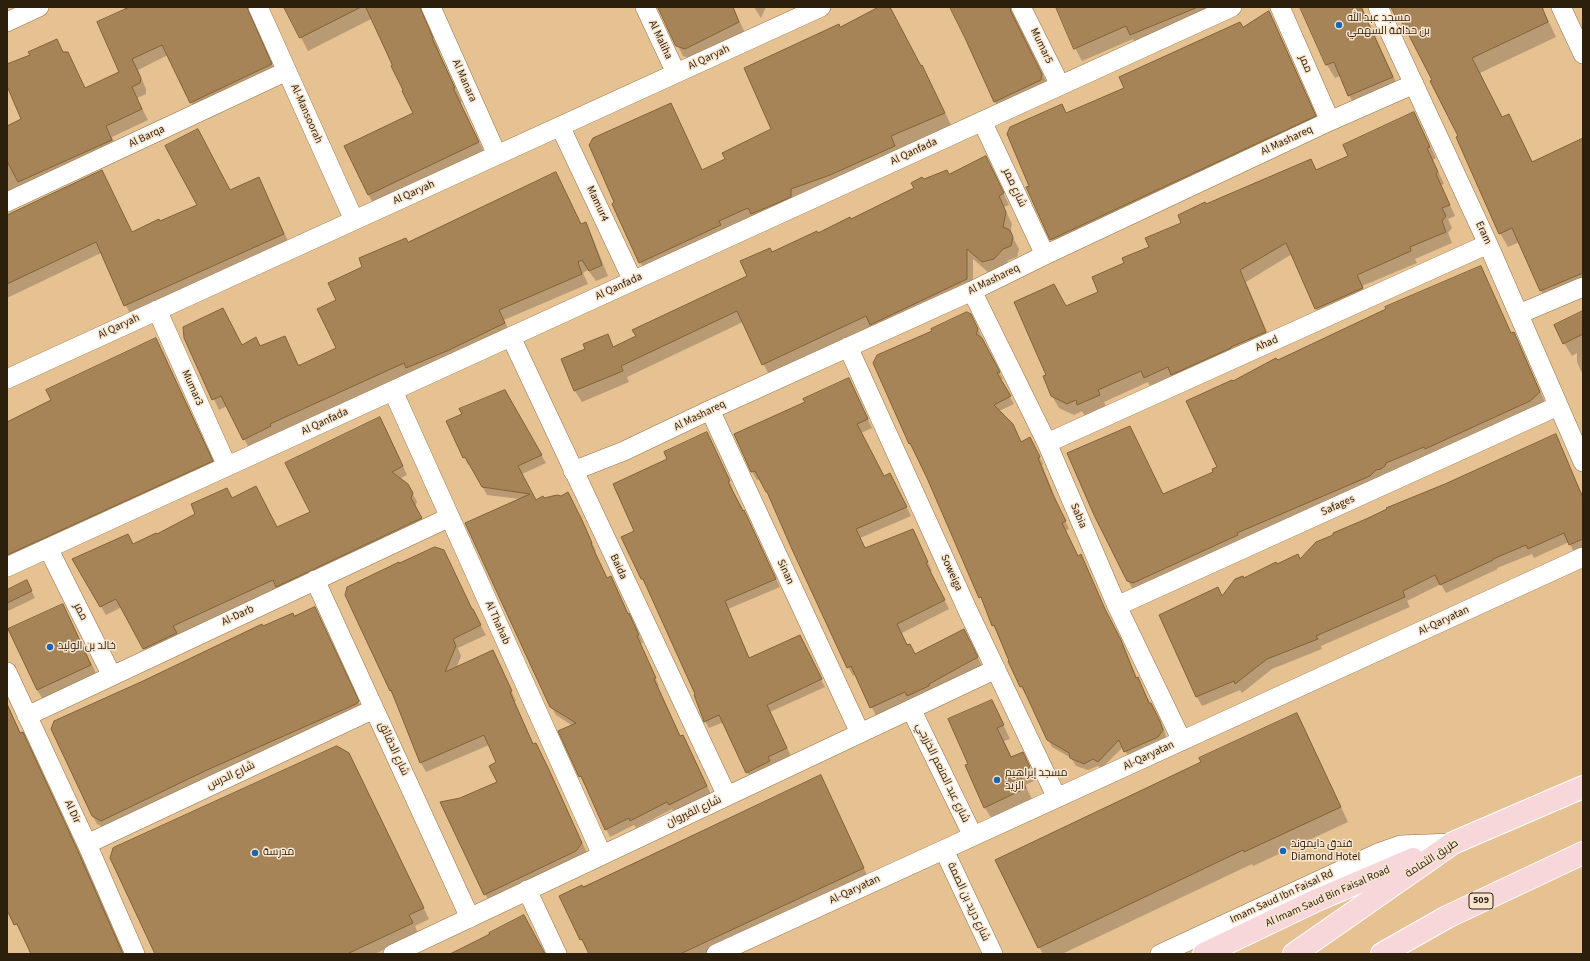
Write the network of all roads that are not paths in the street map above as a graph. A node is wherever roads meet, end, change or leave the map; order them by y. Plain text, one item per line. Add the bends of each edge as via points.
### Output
1 (39, 7) edge
2 (258, 7) edge
3 (431, 7) edge
4 (645, 7) edge
5 (1021, 7) edge
6 (1232, 7) edge
7 (1280, 7) edge
8 (1378, 7) edge
9 (1561, 7) edge
10 (816, 8) edge
11 (11, 15) edge
12 (1583, 54) edge
13 (287, 71) junction
14 (676, 73) junction
15 (1414, 84) junction
16 (1060, 86) junction
17 (982, 121) junction
18 (1330, 121) junction
19 (560, 126) junction
20 (497, 155) junction
21 (7, 202) edge
22 (354, 220) junction
23 (1488, 244) junction
24 (1045, 255) junction
25 (633, 281) junction
26 (1583, 287) edge
27 (972, 291) junction
28 (157, 310) junction
29 (1519, 314) junction
30 (511, 337) junction
31 (848, 347) junction
32 (7, 379) edge
33 (393, 391) junction
34 (1558, 406) junction
35 (710, 410) junction
36 (1047, 443) junction
37 (1583, 462) edge
38 (227, 466) junction
39 (573, 471) junction
40 (450, 517) junction
41 (48, 548) junction
42 (1583, 557) edge
43 (7, 567) edge
44 (315, 580) junction
45 (1118, 606) junction
46 (996, 669) junction
47 (7, 672) edge
48 (112, 676) junction
49 (374, 708) junction
50 (911, 709) junction
51 (27, 716) junction
52 (860, 733) junction
53 (1182, 741) junction
54 (1583, 787) edge
55 (727, 796) junction
56 (1057, 798) junction
57 (973, 836) junction
58 (1453, 843) junction
59 (87, 844) junction
60 (944, 850) junction
61 (1583, 853) edge
62 (602, 855) junction
63 (527, 890) junction
64 (470, 918) junction
65 (135, 954) edge
66 (393, 954) edge
67 (557, 954) edge
68 (716, 954) edge
69 (993, 954) edge
70 (1160, 954) edge
71 (1204, 954) edge
72 (1294, 954) edge
73 (1382, 954) edge

1 - 11 street
2 - 13 street, Al-Mansoorah
3 - 20 street, Al Manara
4 - 14 street, Al Maliha
5 - 16 street, Mumar5
6 - 16 street, Al Qanfada
7 - 18 street, ممر
8 - 15 street, Eram
9 - 12 street
10 - 14 street, Al Qaryah
13 - 21 street, Al Barqa
13 - 22 street, Al-Mansoorah
14 - 19 street, Al Qaryah
15 - 18 street, Al Mashareq
15 - 23 street, Eram
16 - 17 street, Al Qanfada
17 - 24 street, شارع ممر
17 - 25 street, Al Qanfada
18 - 24 street, Al Mashareq
19 - 20 street, Al Qaryah
19 - 25 street, Mamur4
20 - 22 street, Al Qaryah
22 - 28 street, Al Qaryah
23 - 29 street, Eram
23 - 36 street, Ahad
24 - 27 street, Al Mashareq
25 - 30 street, Al Qanfada
26 - 29 street
27 - 31 street, Al Mashareq
27 - 36 street, Sabia
28 - 32 street, Al Qaryah
28 - 38 street, Mumar3
29 - 34 street, Eram
30 - 33 street, Al Qanfada
30 - 39 street, Baida
31 - 35 street, Al Mashareq
31 - 46 street, Soweiga
33 - 38 street, Al Qanfada
33 - 40 street, Al Thahab
34 - 37 street, Eram
34 - 45 street, Safages
35 - 39 street, Al Mashareq via 624,451
35 - 52 street, Sinan
36 - 45 street, Sabia
38 - 41 street, Al Qanfada
39 - 55 street, Baida
40 - 44 street, Al-Darb
40 - 62 street, Al Thahab
41 - 43 street, Al Qanfada
41 - 48 street, ممر
42 - 53 street, Al-Qaryatan
44 - 48 street, Al-Darb
44 - 49 street, شارع الدقائق
45 - 53 street, Sabia
46 - 50 street, شارع القيروان
46 - 56 street, Soweiga
47 - 51 street, Al Dir
48 - 51 street, Al-Darb
49 - 59 street, شارع الدرس
49 - 64 street, شارع الدقائق
50 - 52 street, شارع القيروان
50 - 57 street, شارع عبد المنعم الخزرجي
51 - 59 street, Al Dir
52 - 55 street, شارع القيروان
53 - 56 street, Al-Qaryatan
54 - 58 main road, طريق الثمامة
55 - 62 street, شارع القيروان
56 - 57 street, Al-Qaryatan
57 - 60 street, Al-Qaryatan
58 - 70 street, Imam Saud Ibn Faisal Rd via 1402,845 1378,853
58 - 71 main road, Al Imam Saud Bin Faisal Road via 1317,900
58 - 72 main road, طريق الثمامة
59 - 65 street, Al Dir
60 - 68 street, Al-Qaryatan
60 - 69 street, شارع دريد بن الصمة
61 - 73 main road, 509 via 1447,917
62 - 63 street, شارع القيروان
63 - 64 street, شارع القيروان
63 - 67 street
64 - 66 street, شارع القيروان

